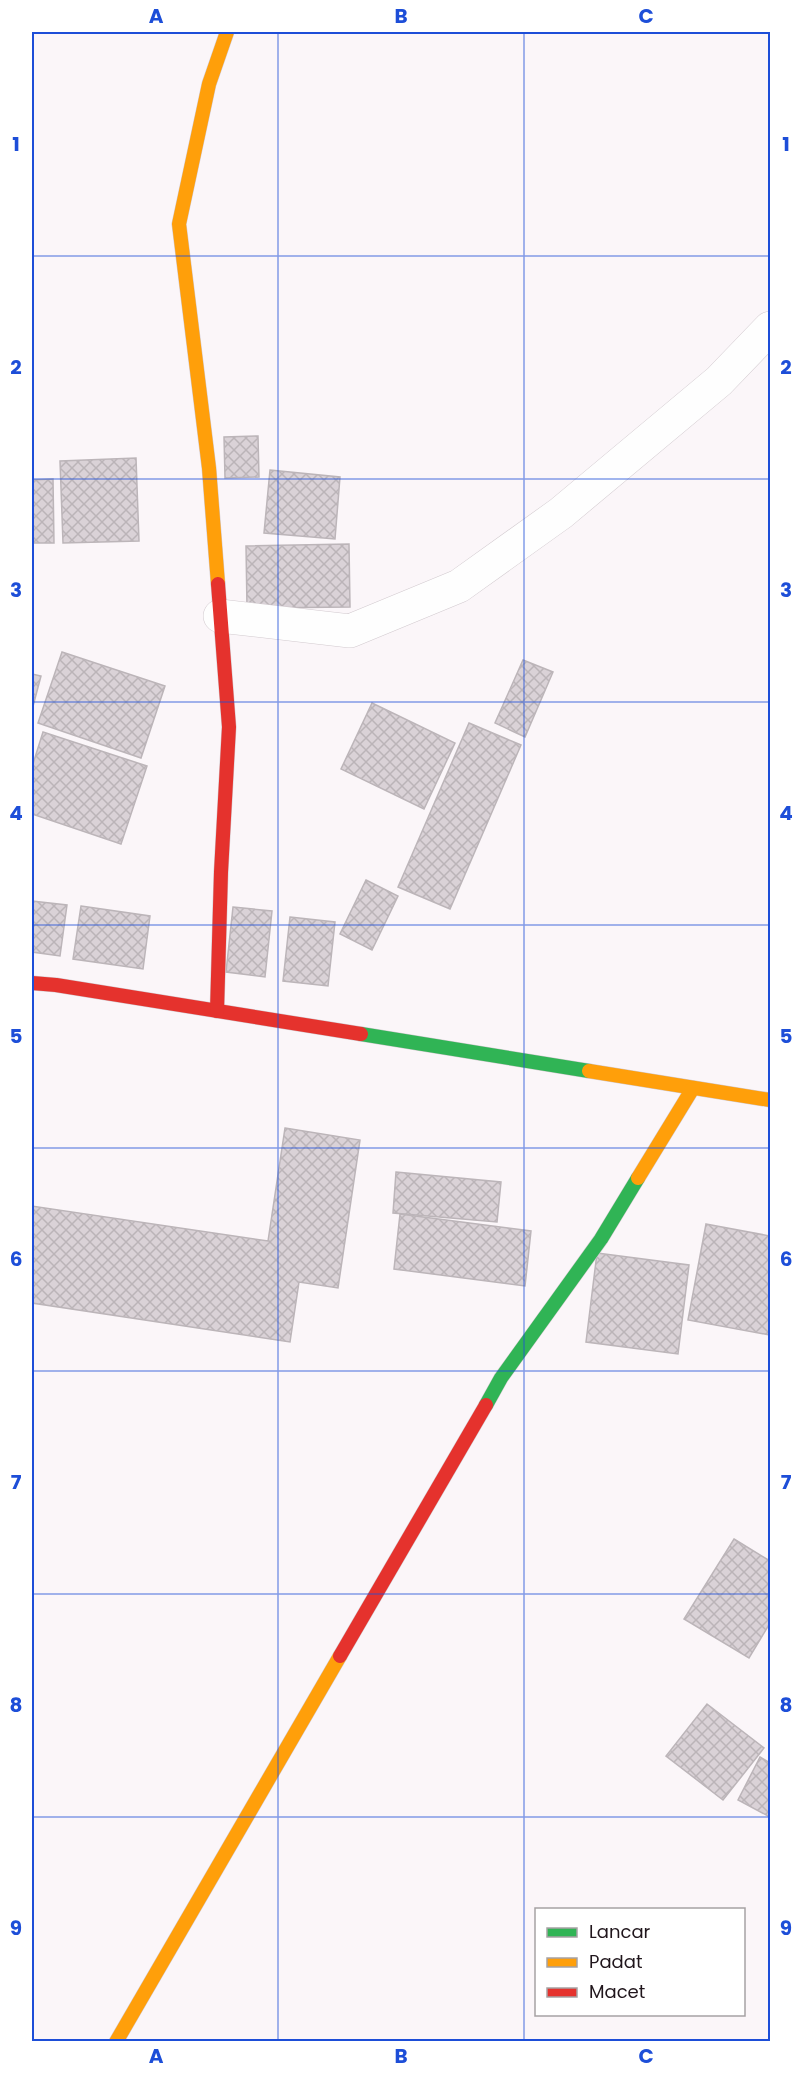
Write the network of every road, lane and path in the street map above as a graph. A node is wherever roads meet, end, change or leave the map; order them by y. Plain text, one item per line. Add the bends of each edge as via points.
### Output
1 (227, 32) edge
2 (771, 328) edge
3 (220, 616) junction
4 (32, 982) edge
5 (217, 1011) junction
6 (693, 1088) junction
7 (771, 1100) edge
8 (116, 2042) edge

1 - 3 main road via 209,84 179,224 209,468
2 - 3 street via 719,381 561,513 459,586 350,631
3 - 5 main road via 229,727
4 - 5 main road
5 - 6 main road
6 - 7 main road
6 - 8 main road via 601,1239 501,1378

